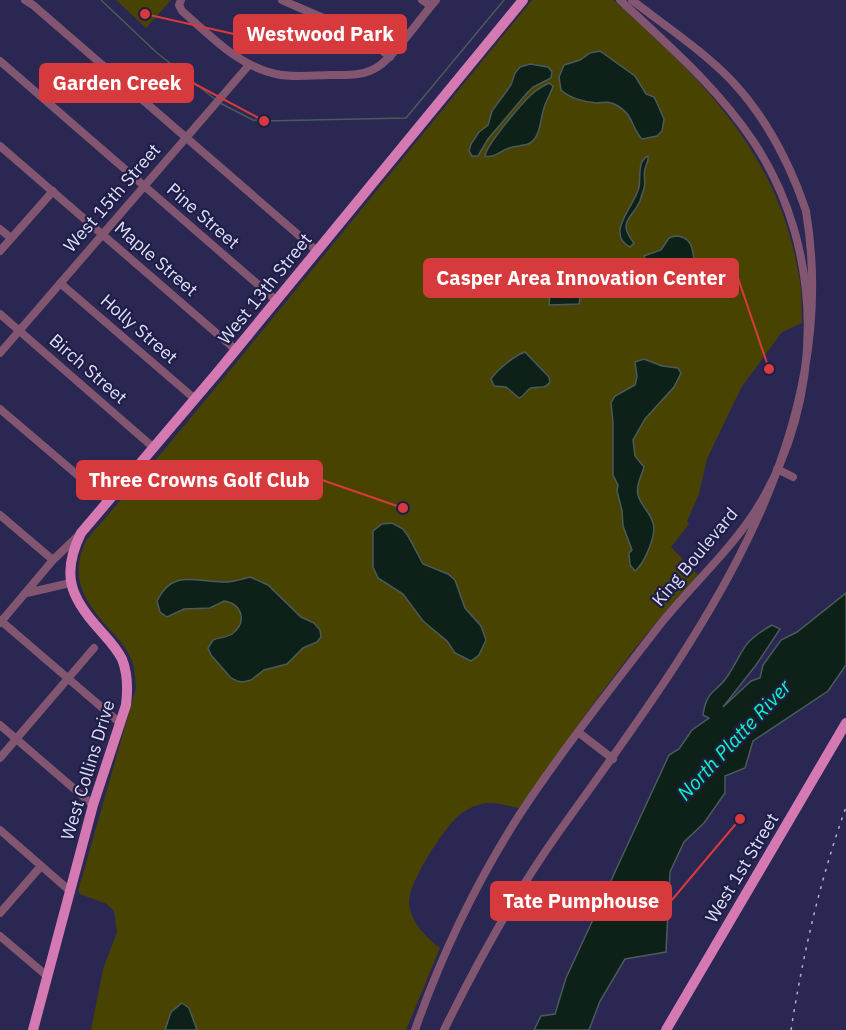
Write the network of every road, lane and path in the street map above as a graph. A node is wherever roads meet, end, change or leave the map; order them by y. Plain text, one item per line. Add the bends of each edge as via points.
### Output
1 (25, 0) edge
2 (282, 0) edge
3 (422, 0) edge
4 (523, 0) edge
5 (620, 0) edge
6 (632, 0) edge
7 (180, 3) edge
8 (433, 3) edge
9 (390, 57) junction
10 (0, 61) edge
11 (249, 65) junction
12 (186, 138) junction
13 (0, 146) edge
14 (144, 186) junction
15 (53, 191) junction
16 (0, 229) edge
17 (102, 234) junction
18 (11, 238) junction
19 (0, 251) edge
20 (318, 251) junction
21 (819, 262) dead end
22 (60, 283) junction
23 (277, 301) junction
24 (0, 314) edge
25 (19, 331) junction
26 (236, 350) junction
27 (0, 353) edge
28 (195, 399) junction
29 (0, 408) edge
30 (154, 448) junction
31 (797, 467) dead end
32 (777, 468) junction
33 (108, 501) junction
34 (0, 515) edge
35 (81, 533) junction
36 (53, 560) junction
37 (70, 583) junction
38 (27, 593) junction
39 (0, 621) edge
40 (698, 646) dead end
41 (94, 648) dead end
42 (68, 678) junction
43 (120, 723) junction
44 (846, 723) edge
45 (0, 725) edge
46 (578, 732) junction
47 (16, 739) junction
48 (0, 758) edge
49 (613, 759) junction
50 (93, 805) junction
51 (0, 830) edge
52 (41, 866) junction
53 (70, 891) junction
54 (0, 913) edge
55 (0, 936) edge
56 (47, 976) junction
57 (33, 1030) edge
58 (415, 1030) edge
59 (444, 1030) edge
60 (666, 1030) edge

1 - 12 street
2 - 9 street via 351,30
3 - 8 street
4 - 20 main road, West 13th Street
5 - 32 street, King Boulevard via 697,73 738,120 782,194 805,282 808,339 800,400
6 - 21 street via 713,64 747,99 796,183
7 - 11 street via 199,26
8 - 9 street
9 - 11 street via 373,70 352,75 281,75
10 - 14 street, Pine Street
11 - 12 street, West 15th Street
12 - 14 street, West 15th Street
12 - 20 street
13 - 15 street, Maple Street
14 - 17 street, West 15th Street
14 - 23 street, Pine Street
15 - 17 street, Maple Street
15 - 18 street
16 - 18 street
17 - 22 street, West 15th Street
17 - 26 street, Maple Street
18 - 19 street
20 - 23 main road, West 13th Street
22 - 25 street, West 15th Street
22 - 28 street, Holly Street
23 - 26 main road, West 13th Street
24 - 25 street, Birch Street
25 - 27 street, West 15th Street
25 - 30 street, Birch Street
26 - 28 main road, West 13th Street
28 - 30 main road, West 13th Street
29 - 33 street
30 - 33 main road, West 13th Street
31 - 32 street via 791,481
32 - 46 street, King Boulevard via 768,489 723,555 657,627
33 - 35 main road, West 13th Street
34 - 36 street
35 - 36 street, West 13th Street
35 - 37 main road via 71,560
36 - 38 street, West 13th Street
37 - 38 street
37 - 43 main road, West Collins Drive via 83,611 121,658 128,690
38 - 39 street, West 13th Street
39 - 42 street
40 - 49 street
41 - 42 street
42 - 43 street
42 - 47 street
43 - 50 main road, West Collins Drive
44 - 60 main road, West 1st Street
45 - 47 street
46 - 49 street
46 - 58 street, King Boulevard via 489,866 450,943
47 - 48 street
47 - 50 street
49 - 59 street via 554,838 480,957
50 - 53 main road, West Collins Drive
51 - 52 street
52 - 53 street
52 - 54 street
53 - 56 main road, West Collins Drive
55 - 56 street
56 - 57 main road, West Collins Drive

